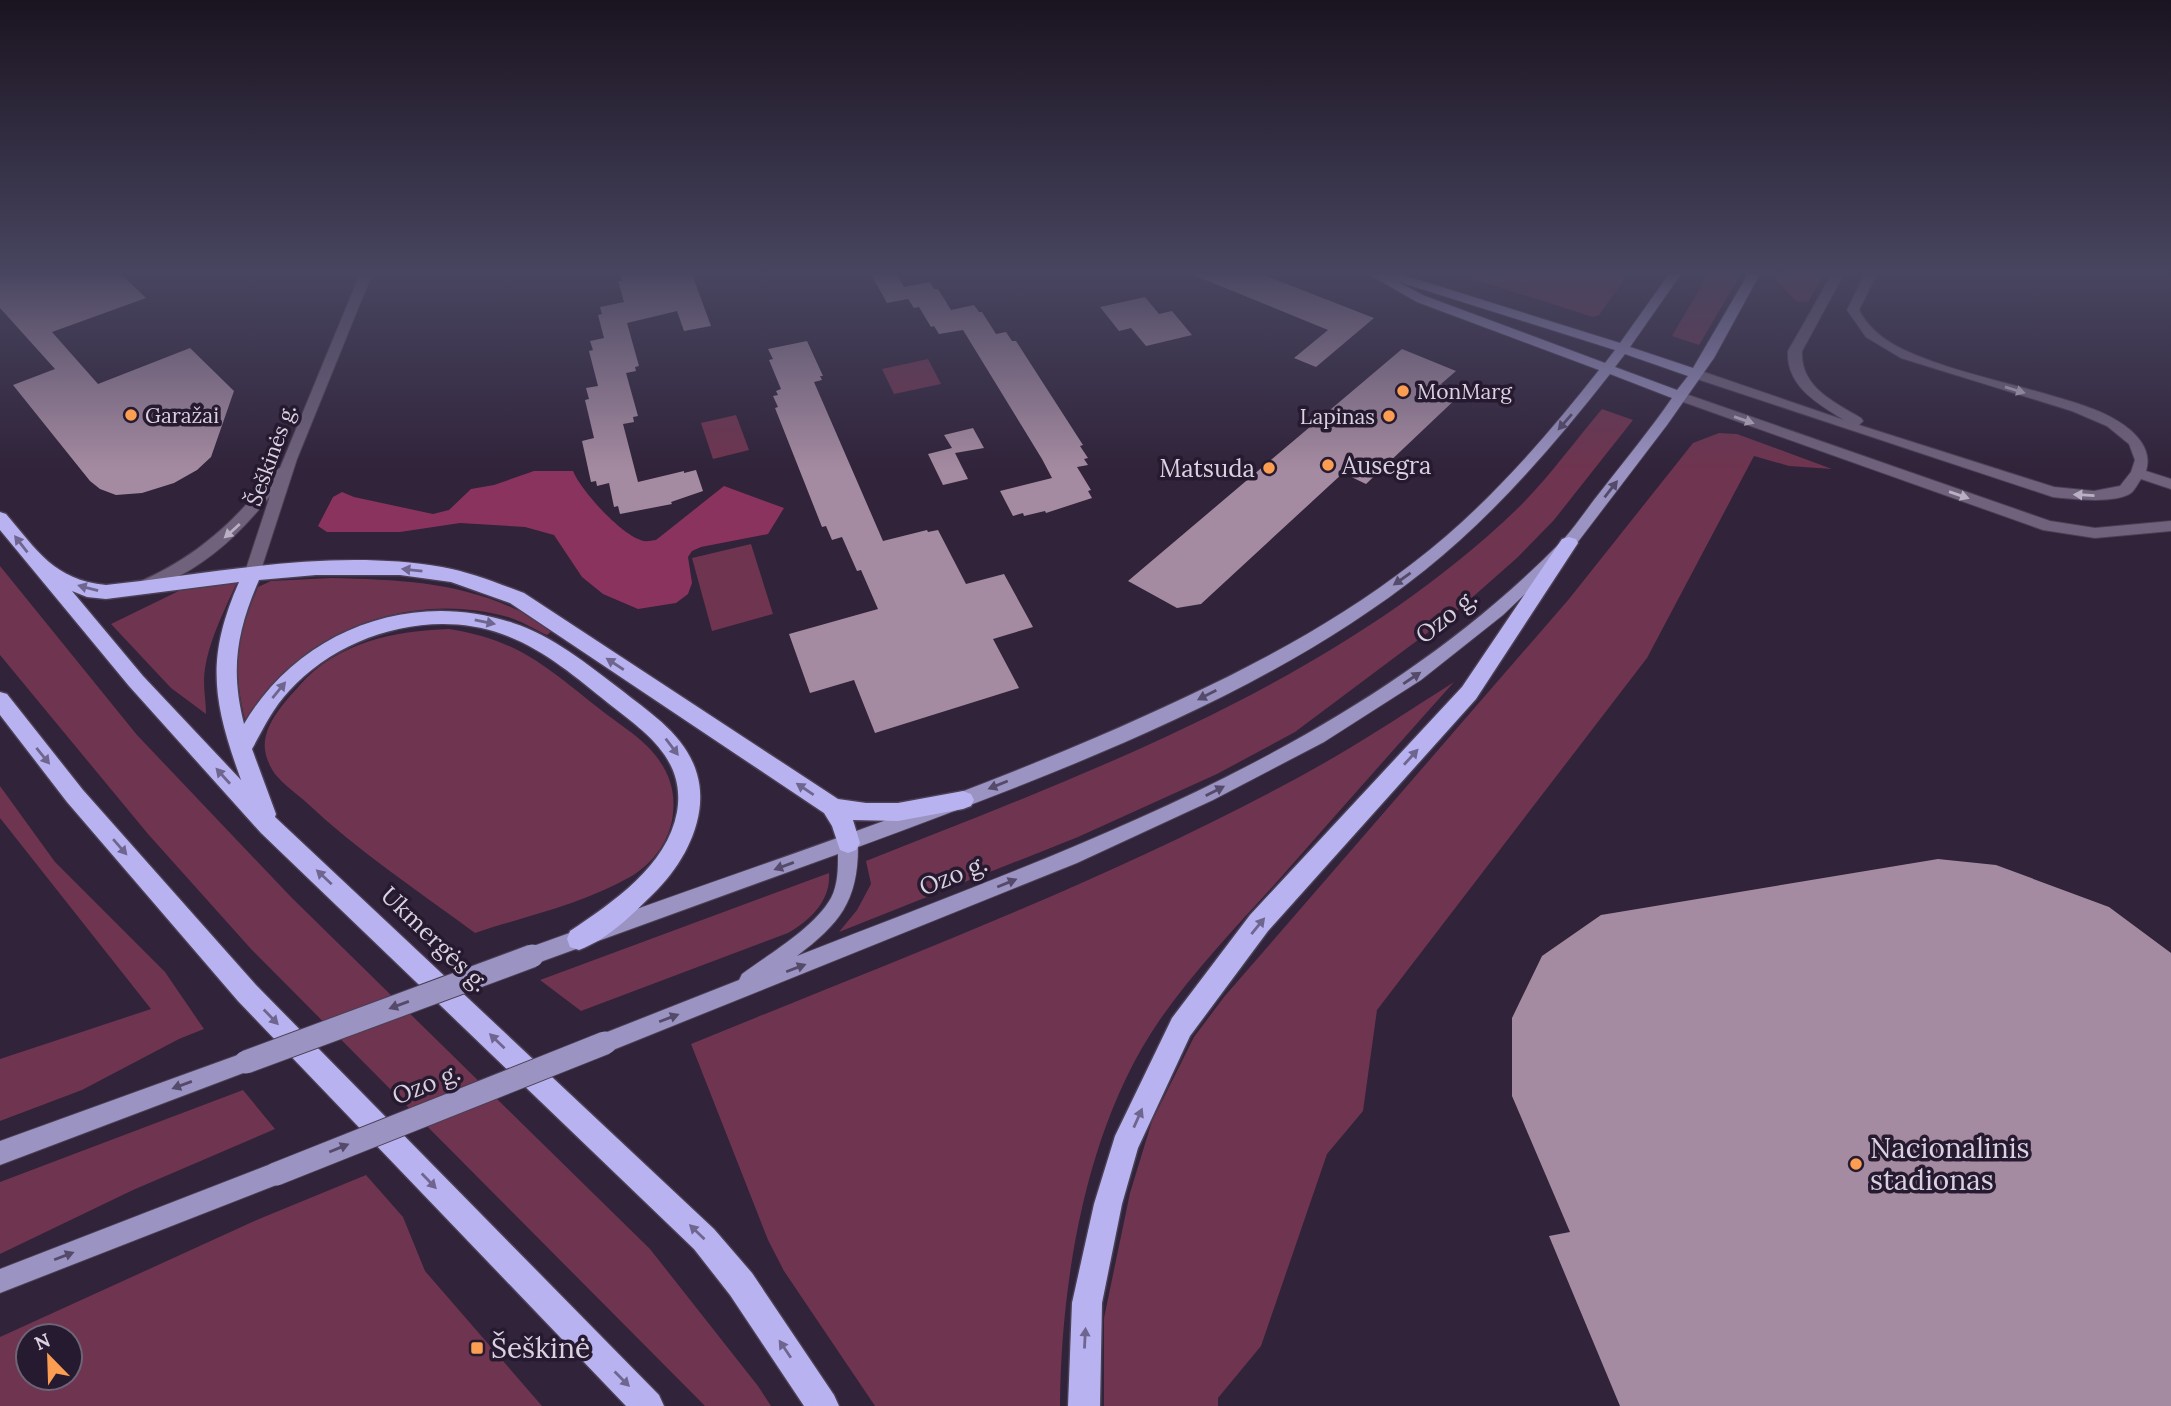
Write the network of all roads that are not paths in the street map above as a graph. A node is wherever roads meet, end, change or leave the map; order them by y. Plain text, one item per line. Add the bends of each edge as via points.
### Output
1 (339, 340) edge
2 (1529, 340) edge
3 (1594, 340) edge
4 (1630, 340) edge
5 (1716, 340) edge
6 (1801, 340) edge
7 (1879, 340) edge
8 (1624, 349) junction
9 (1608, 369) junction
10 (1696, 374) junction
11 (1680, 396) junction
12 (1890, 440) junction
13 (290, 459) junction
14 (2138, 473) junction
15 (2171, 484) edge
16 (0, 518) edge
17 (2171, 526) edge
18 (1569, 543) junction
19 (41, 570) junction
20 (252, 575) junction
21 (137, 589) junction
22 (4, 710) edge
23 (242, 747) junction
24 (963, 800) junction
25 (832, 807) junction
26 (269, 826) junction
27 (849, 843) junction
28 (579, 939) junction
29 (732, 993) junction
30 (0, 1153) edge
31 (0, 1281) edge
32 (648, 1406) edge
33 (823, 1406) edge
34 (1084, 1406) edge

1 - 13 street, Šeškinės g.
2 - 9 main road
3 - 8 main road
4 - 8 main road
5 - 10 main road, Ozo g.
6 - 12 street via 1793,361 1795,372 1816,396
7 -> 14 street via 1915,359 2112,423 2135,443 2142,460
8 - 9 main road
8 - 10 main road
9 - 11 main road
9 -> 24 main road via 1526,467 1409,575 1204,697
10 - 11 main road, Ozo g.
10 - 12 street
11 -> 17 street via 2048,526 2095,533
18 -> 11 main road, Ozo g.
14 -> 12 street via 2125,490 2094,496 2053,492
13 - 20 street, Šeškinės g.
13 -> 21 street via 233,532 180,570
14 - 15 street
19 -> 16 highway, Ukmergės g.
29 -> 18 main road, Ozo g. via 1070,857 1318,737 1415,676 1497,611
34 -> 18 highway via 1087,1303 1108,1203 1125,1146 1181,1027 1259,923 1469,693
21 -> 19 highway via 87,590
26 -> 19 highway, Ukmergės g.
20 - 21 highway
20 - 23 highway via 234,616 225,668 227,696
25 -> 20 highway via 517,598 480,583 442,573 387,569
22 -> 32 highway via 247,993
23 - 26 highway
23 -> 28 highway via 285,682 340,642 371,629 425,617 450,617 487,622 536,641 663,735 685,769 689,789 679,836 659,872 611,918
24 - 25 highway via 903,813 862,814
24 - 27 main road
25 - 27 highway
33 -> 26 highway, Ukmergės g. via 741,1284 704,1240
27 -> 28 main road
27 - 29 main road via 848,873 839,903 809,935
28 -> 30 main road, bridge
31 -> 29 main road, Ozo g., bridge

